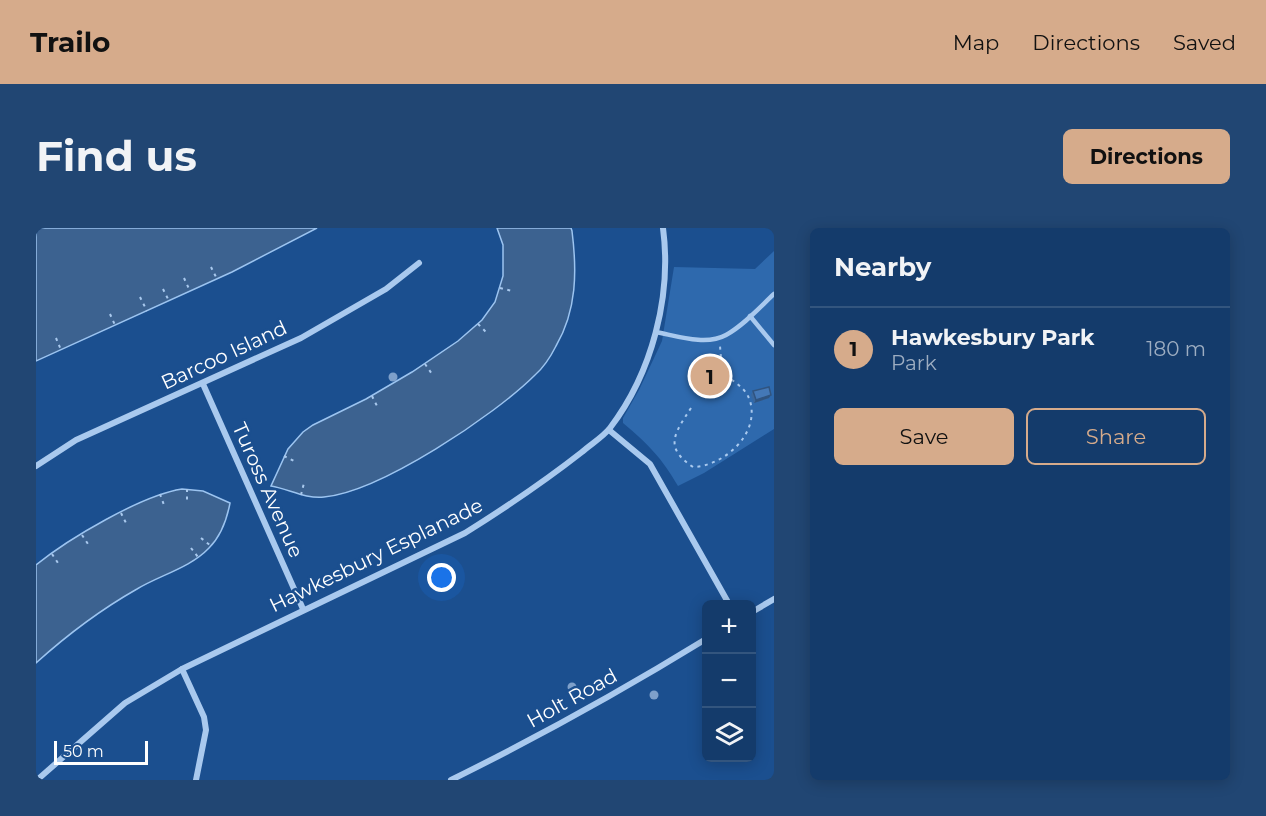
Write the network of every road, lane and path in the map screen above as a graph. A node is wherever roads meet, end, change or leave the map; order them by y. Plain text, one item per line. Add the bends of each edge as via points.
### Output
1 (663, 228) edge
2 (419, 263) dead end
3 (211, 267) dead end
4 (184, 278) dead end
5 (217, 279) dead end
6 (500, 288) dead end
7 (163, 289) dead end
8 (190, 291) dead end
9 (512, 291) dead end
10 (774, 294) edge
11 (140, 297) dead end
12 (169, 301) dead end
13 (147, 311) dead end
14 (110, 314) dead end
15 (750, 316) junction
16 (478, 324) dead end
17 (115, 325) dead end
18 (486, 332) dead end
19 (656, 332) junction
20 (719, 337) junction
21 (56, 338) dead end
22 (774, 345) edge
23 (61, 350) dead end
24 (425, 363) dead end
25 (432, 374) dead end
26 (202, 384) junction
27 (372, 396) dead end
28 (377, 406) dead end
29 (691, 408) dead end
30 (609, 430) junction
31 (284, 456) dead end
32 (294, 461) dead end
33 (36, 466) edge
34 (304, 483) dead end
35 (187, 489) dead end
36 (160, 494) dead end
37 (300, 495) dead end
38 (187, 502) dead end
39 (164, 505) dead end
40 (121, 513) dead end
41 (127, 525) dead end
42 (82, 535) dead end
43 (201, 538) dead end
44 (88, 544) dead end
45 (211, 546) dead end
46 (191, 548) dead end
47 (52, 554) dead end
48 (198, 557) dead end
49 (58, 563) dead end
50 (774, 599) edge
51 (727, 600) edge
52 (303, 609) junction
53 (756, 610) edge
54 (702, 641) edge
55 (182, 669) junction
56 (37, 780) edge
57 (196, 780) edge
58 (451, 780) edge

1 - 19 street, Hawkesbury Esplanade via 666,267
2 - 26 street, Barcoo Island via 386,290 343,315
3 - 5 path
4 - 8 path
6 - 9 path
7 - 12 path
10 - 15 lane
11 - 13 path
14 - 17 path
15 - 20 lane
15 - 22 lane
16 - 18 path
19 - 20 lane via 689,339
19 - 30 street, Hawkesbury Esplanade via 641,375
20 - 29 path via 722,371 740,384 750,401 749,428 738,444 713,464 693,467 675,449 674,439
21 - 23 path
24 - 25 path
26 - 33 street, Barcoo Island via 76,440
26 - 52 street, Tuross Avenue
27 - 28 path
30 - 51 street via 650,464
30 - 52 street, Hawkesbury Esplanade via 465,533
31 - 32 path
34 - 37 path
35 - 38 path
36 - 39 path
40 - 41 path
42 - 44 path
43 - 45 path
46 - 48 path
47 - 49 path
50 - 53 street
52 - 55 street, Hawkesbury Esplanade
54 - 58 street, Holt Road via 528,742
55 - 56 street, Hawkesbury Esplanade via 125,703
55 - 57 street via 206,730

